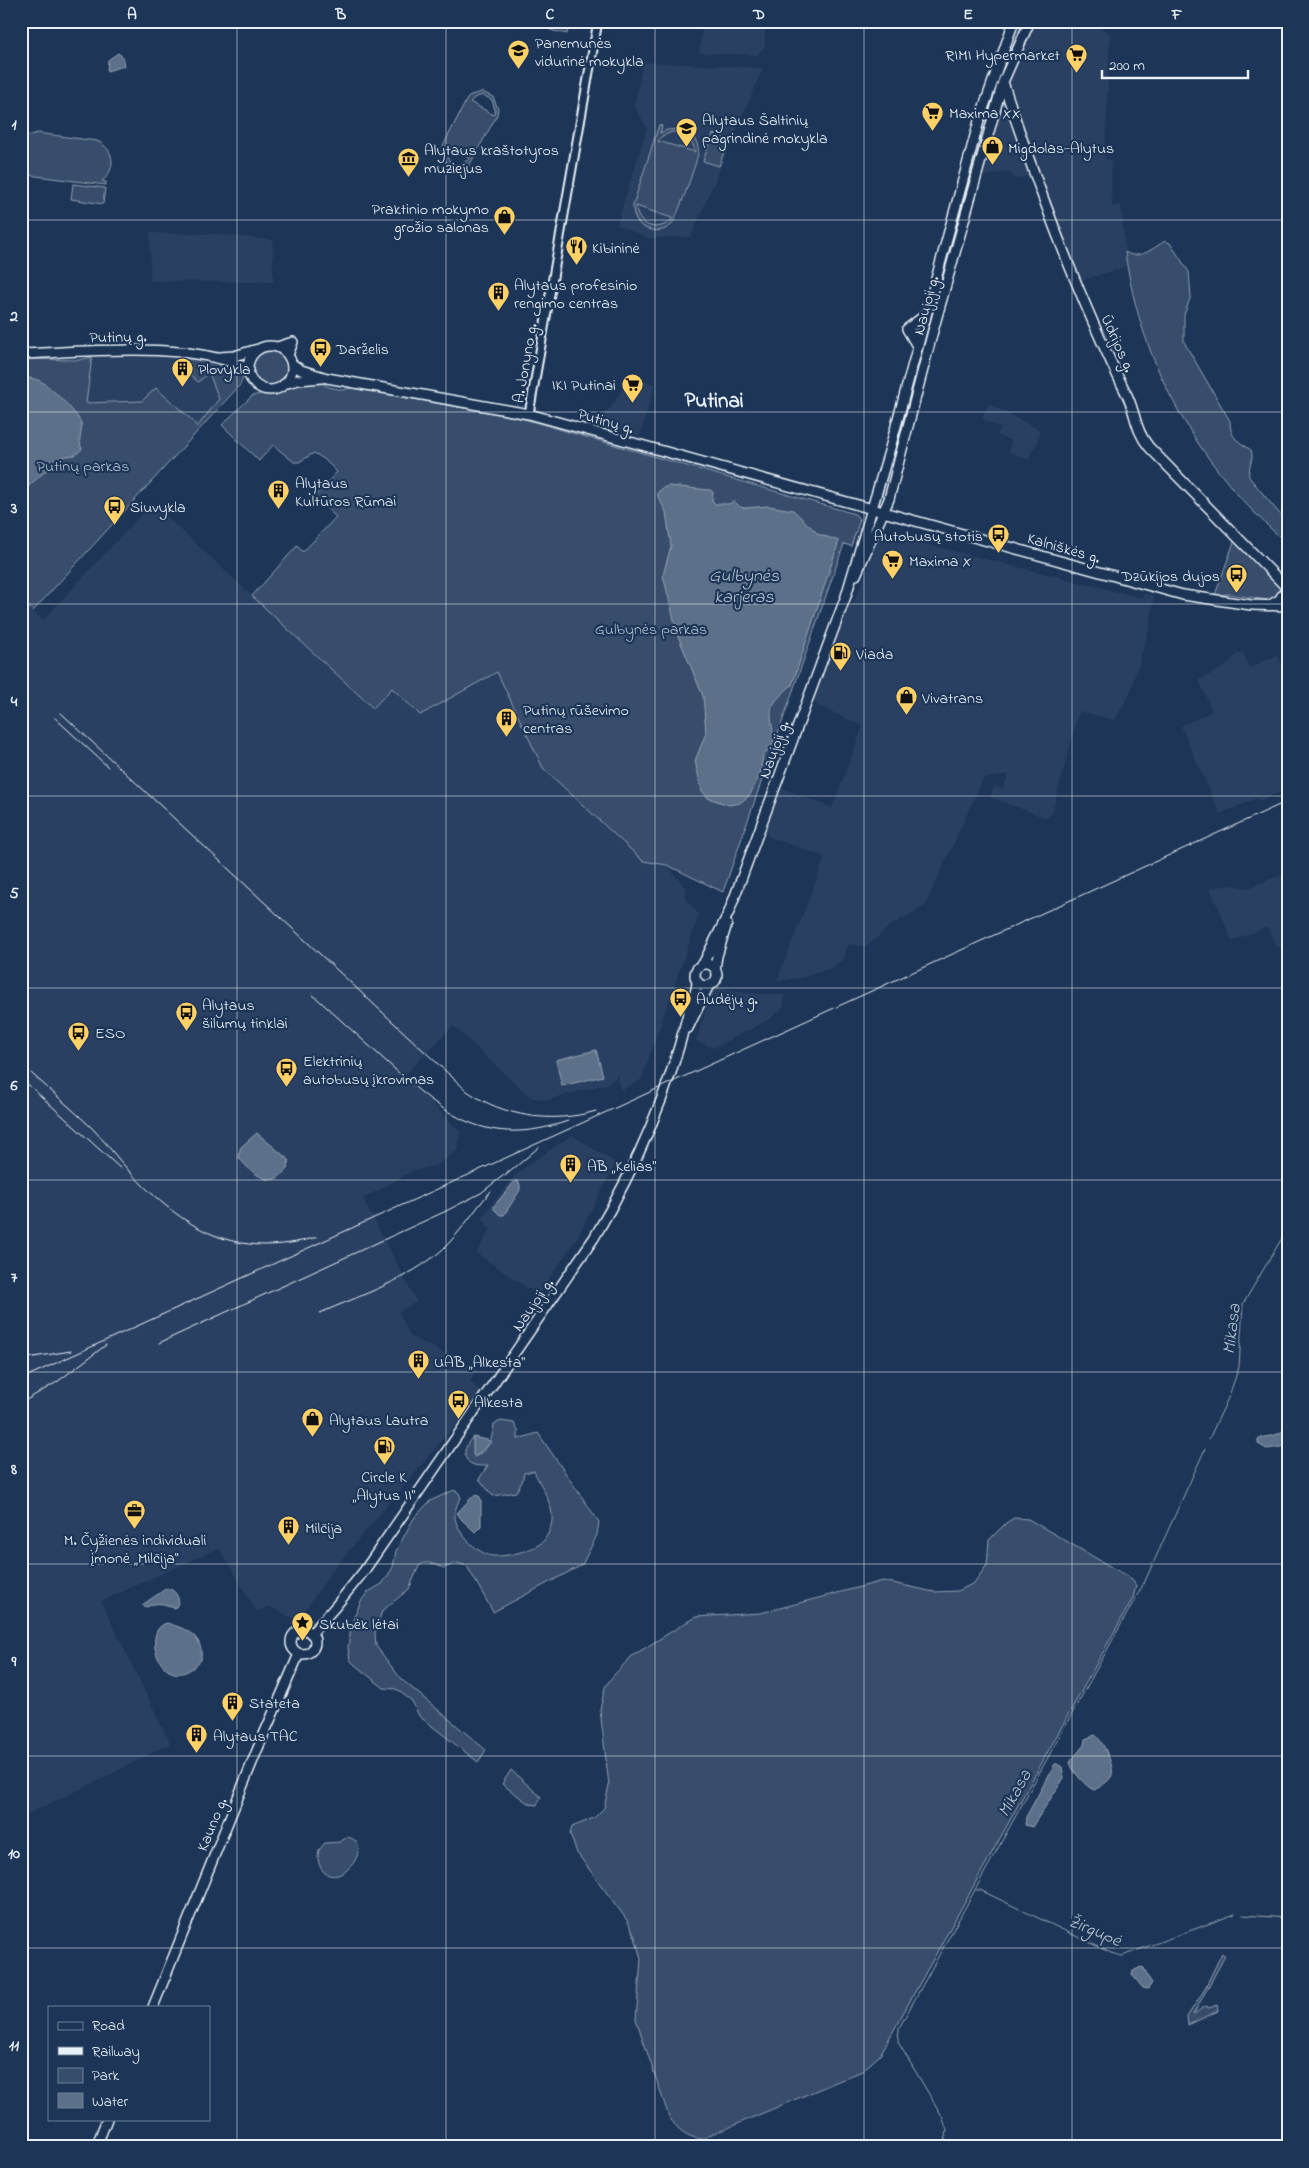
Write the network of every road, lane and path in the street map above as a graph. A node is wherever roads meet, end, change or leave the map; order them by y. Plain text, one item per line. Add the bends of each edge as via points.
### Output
1 (598, 21) edge
2 (1014, 21) edge
3 (1030, 21) edge
4 (992, 78) junction
5 (1003, 82) junction
6 (924, 316) junction
7 (917, 346) junction
8 (260, 349) junction
9 (21, 354) edge
10 (214, 357) junction
11 (290, 360) junction
12 (249, 370) junction
13 (327, 378) junction
14 (284, 384) junction
15 (529, 414) junction
16 (872, 510) junction
17 (884, 513) junction
18 (1285, 590) edge
19 (846, 596) junction
20 (1251, 605) junction
21 (1270, 605) junction
22 (1288, 606) edge
23 (1288, 613) edge
24 (729, 912) junction
25 (703, 964) junction
26 (715, 969) junction
27 (697, 980) junction
28 (708, 985) junction
29 (682, 1039) junction
30 (311, 1634) junction
31 (299, 1654) junction
32 (153, 2006) edge
33 (107, 2120) edge
34 (96, 2147) edge

1 - 15 street, A. Jonyno g.
2 - 4 main road, Naujoji g.
3 - 5 main road, Naujoji g.
4 - 5 main road
4 - 6 main road, Naujoji g.
5 - 17 main road, Naujoji g.
5 - 18 main road, Ūdrijos g. via 1042,197 1098,337 1128,398 1138,431 1149,447
6 - 7 main road, Naujoji g.
6 - 7 main road via 907,329
7 - 16 main road, Naujoji g.
8 - 10 main road, Putinų g.
8 - 11 main road via 277,347
8 - 12 main road via 251,358
9 - 10 main road, Putinų g. via 147,350
10 - 12 main road, Putinų g.
11 - 13 main road, Putinų g. via 301,370
11 - 14 main road via 291,375
12 - 14 main road via 260,387 270,389
13 - 14 main road, Putinų g.
13 - 15 main road, Putinų g.
15 - 16 main road, Putinų g.
16 - 17 main road, Kalniškės g.
16 - 19 main road, Naujoji g.
17 - 19 main road, Naujoji g.
17 - 20 main road, Kalniškės g. via 1183,596
18 - 21 main road via 1279,600
19 - 24 main road, Naujoji g.
20 - 21 main road, Kalniškės g.
20 - 23 main road, Kalniškės g.
21 - 22 main road, Kalniškės g.
24 - 25 main road, Naujoji g.
24 - 26 main road, Naujoji g.
25 - 26 main road via 710,964
25 - 27 main road via 696,972
26 - 28 main road via 716,979
27 - 28 main road
27 - 29 main road, Naujoji g.
28 - 29 main road, Naujoji g.
29 - 30 main road, Naujoji g. via 645,1140 619,1196 590,1245 364,1571
30 - 31 main road via 314,1647 306,1654
30 - 31 main road via 300,1631 292,1637 291,1647
31 - 32 main road, Kauno g.
33 - 34 main road

